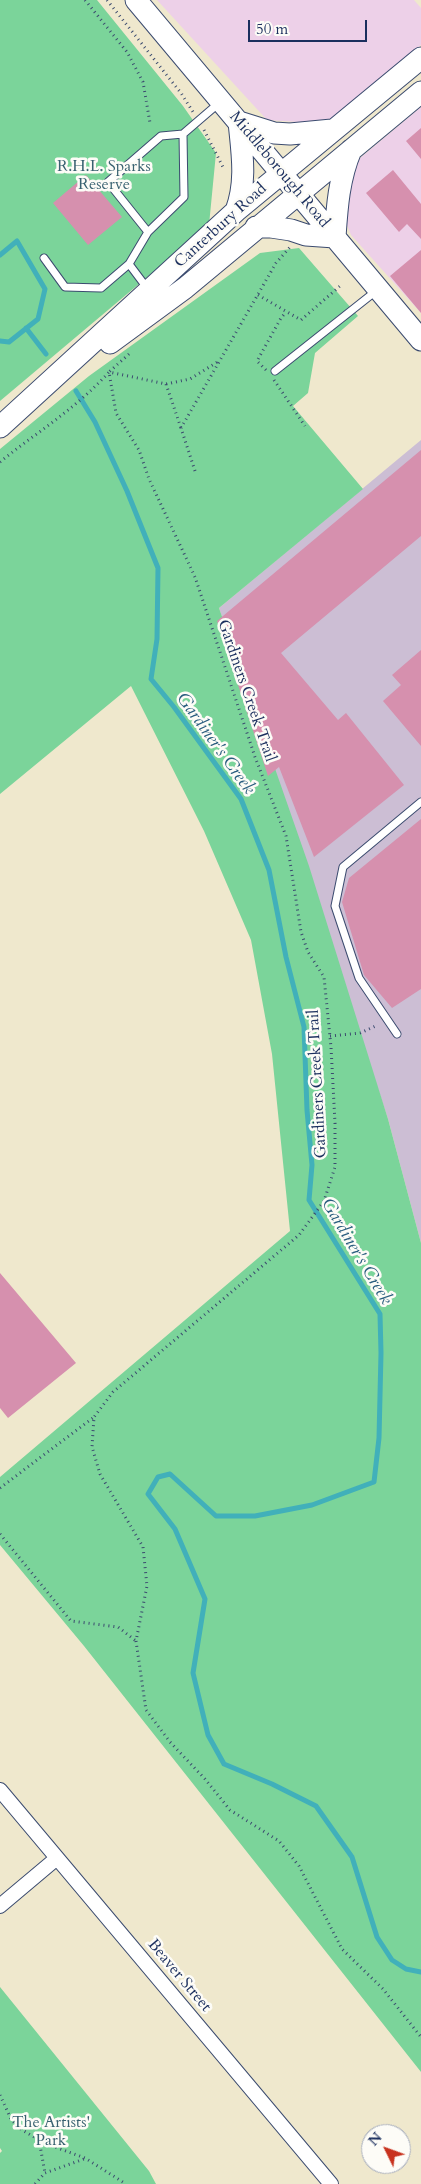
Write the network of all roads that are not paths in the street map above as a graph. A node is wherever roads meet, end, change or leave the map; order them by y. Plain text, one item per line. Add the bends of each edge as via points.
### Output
1 (136, 0) edge
2 (421, 58) edge
3 (421, 92) edge
4 (222, 102) junction
5 (239, 122) junction
6 (332, 130) junction
7 (184, 134) junction
8 (351, 150) junction
9 (281, 173) junction
10 (298, 193) junction
11 (236, 210) junction
12 (256, 227) junction
13 (148, 232) junction
14 (335, 237) junction
15 (44, 258) dead end
16 (129, 264) junction
17 (378, 289) junction
18 (149, 291) junction
19 (421, 340) edge
20 (275, 371) dead end
21 (29, 402) junction
22 (0, 427) edge
23 (421, 802) edge
24 (397, 1034) dead end
25 (0, 1790) edge
26 (57, 1858) junction
27 (0, 1906) edge
28 (331, 2184) edge

1 - 4 main road, Middleborough Road
2 - 6 main road, Canterbury Road
3 - 8 main road, Canterbury Road
4 - 5 main road, Middleborough Road
4 - 7 lane
5 - 6 main road via 274,133
5 - 9 main road, Middleborough Road
5 - 11 main road via 244,179
6 - 9 main road, Canterbury Road
7 - 13 lane via 184,197
7 - 13 lane via 160,136 108,182
8 - 10 main road, Canterbury Road
8 - 14 main road via 339,188
9 - 10 main road, Middleborough Road
9 - 11 main road, Canterbury Road
10 - 12 main road, Canterbury Road
10 - 14 main road, Middleborough Road
11 - 18 main road, Canterbury Road
12 - 14 main road
12 - 21 main road, Canterbury Road via 184,288
13 - 16 lane
14 - 17 main road, Middleborough Road
15 - 16 lane via 65,287 101,288
16 - 18 lane
17 - 19 main road, Middleborough Road
17 - 20 lane
18 - 21 main road, Canterbury Road
21 - 22 main road, Canterbury Road
23 - 24 lane via 343,867 335,906 359,978
25 - 26 street, Beaver Street
26 - 27 street
26 - 28 street, Beaver Street

